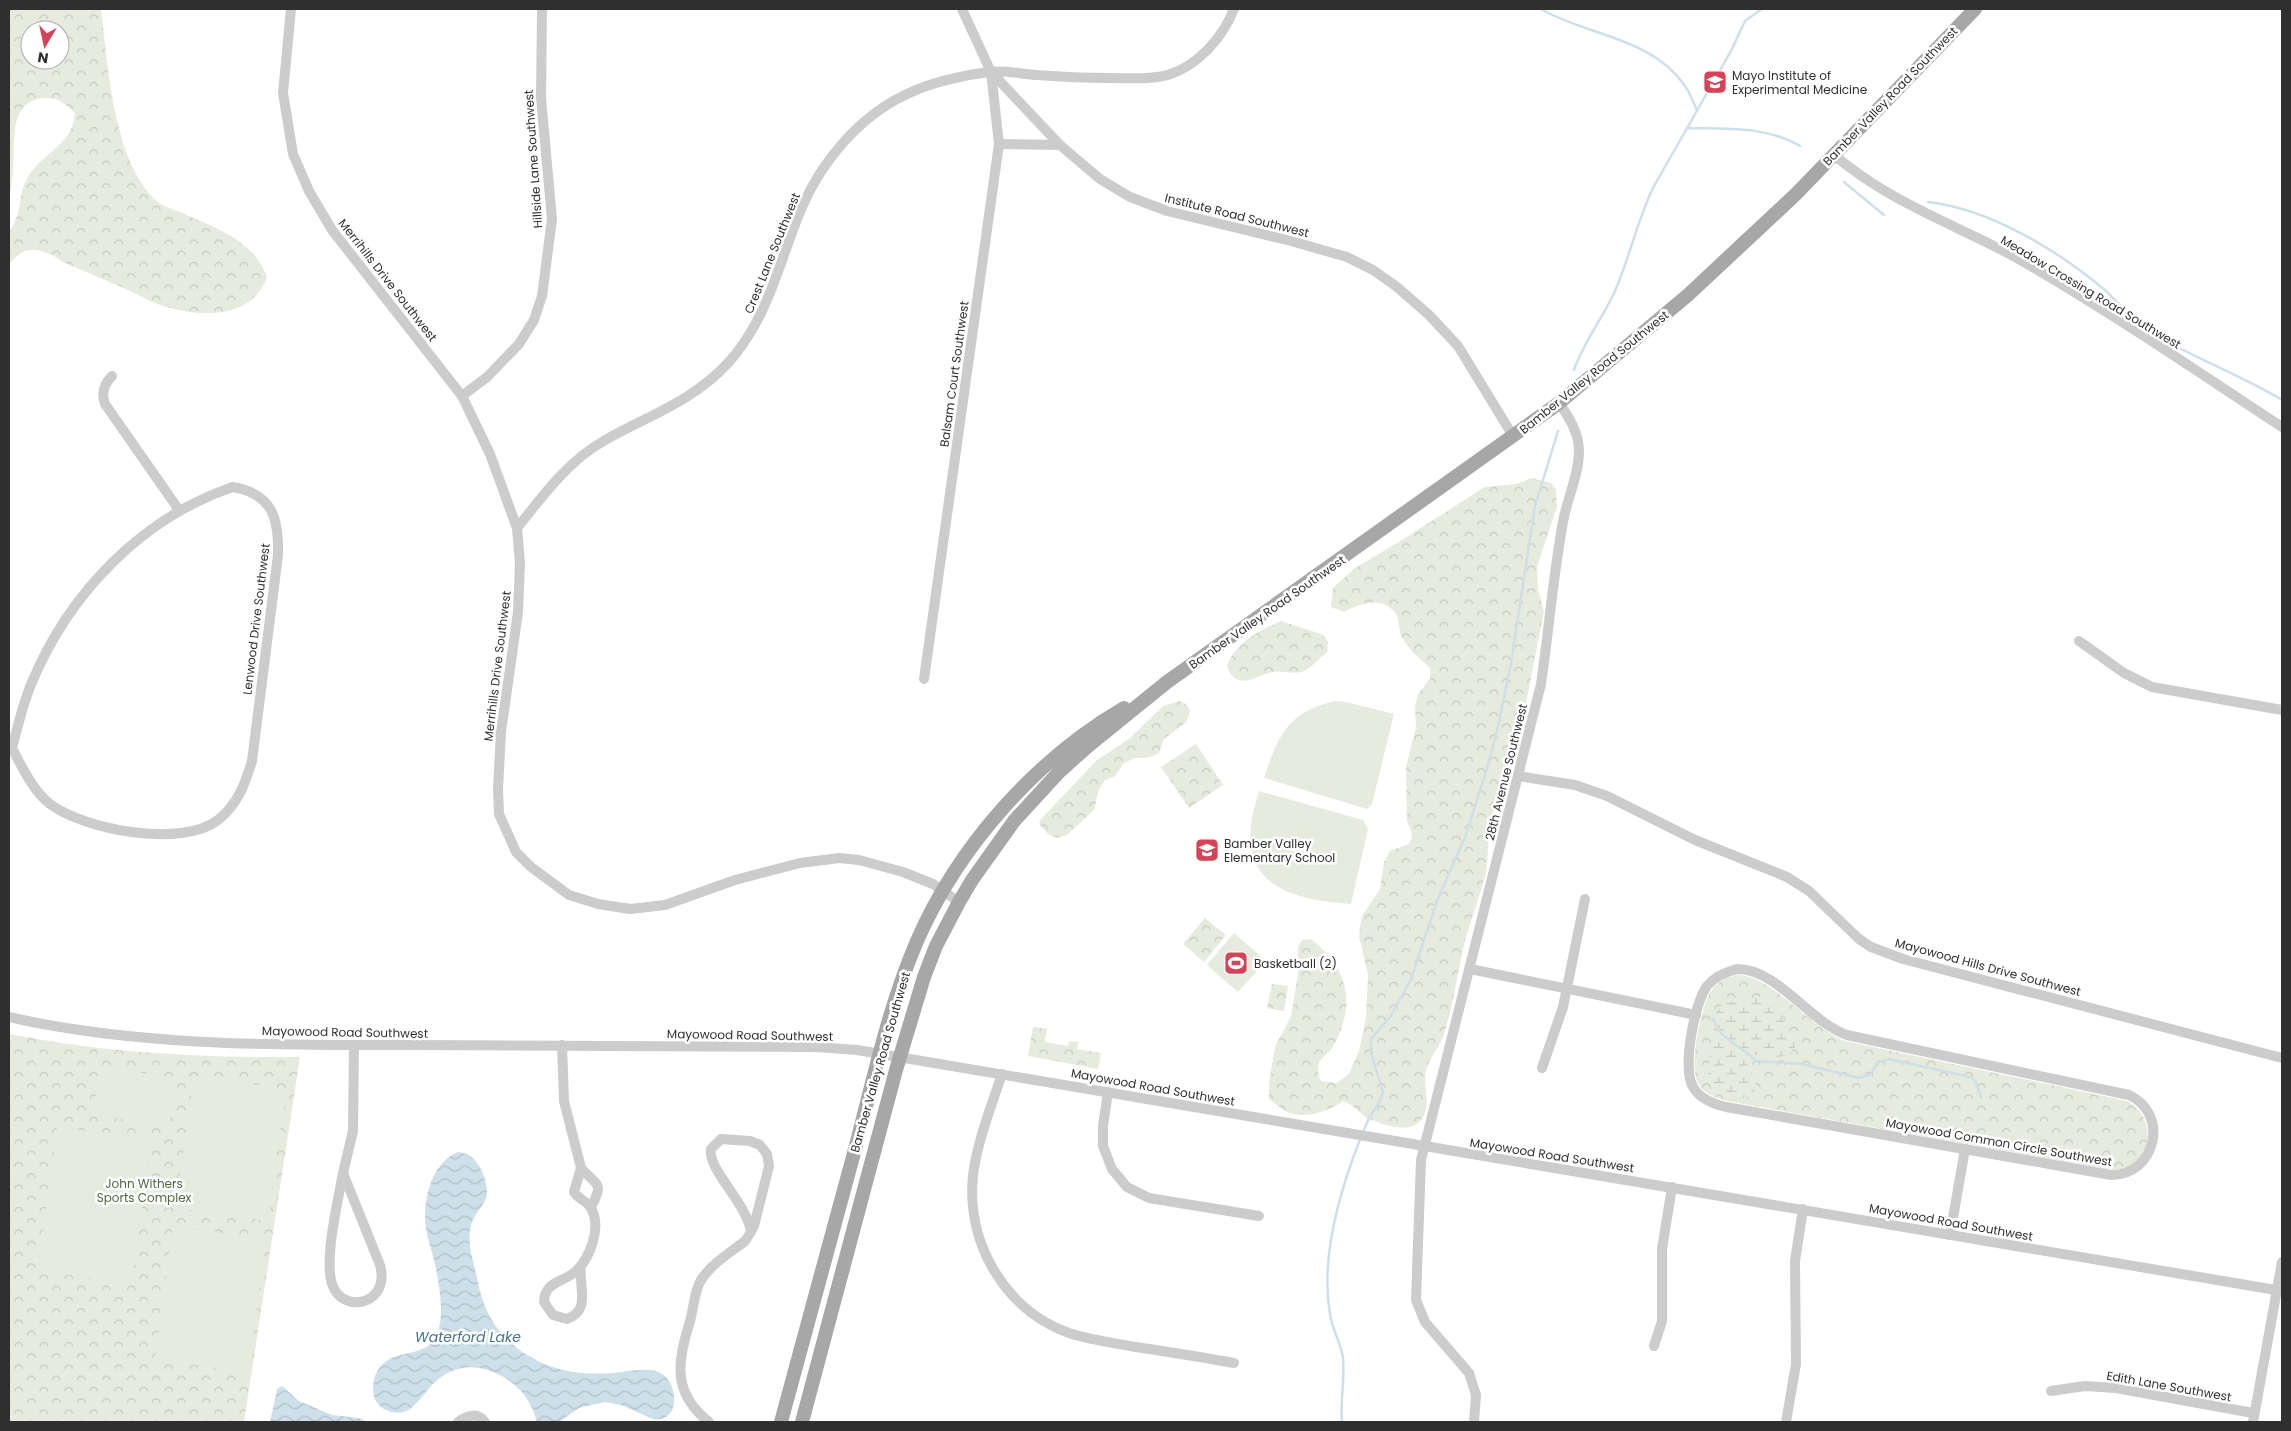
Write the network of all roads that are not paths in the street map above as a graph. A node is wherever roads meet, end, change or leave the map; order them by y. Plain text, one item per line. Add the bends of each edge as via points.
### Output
1 (291, 9) edge
2 (542, 9) edge
3 (962, 9) edge
4 (1234, 9) edge
5 (1975, 9) edge
6 (991, 72) junction
7 (999, 144) junction
8 (1060, 145) junction
9 (1833, 154) junction
10 (112, 376) dead end
11 (462, 396) junction
12 (1559, 403) junction
13 (2282, 427) edge
14 (1513, 436) junction
15 (179, 510) junction
16 (517, 528) junction
17 (2079, 641) dead end
18 (924, 679) dead end
19 (1168, 682) junction
20 (2282, 710) edge
21 (10, 747) edge
22 (1518, 776) junction
23 (942, 891) junction
24 (1585, 899) dead end
25 (959, 902) junction
26 (1470, 969) junction
27 (1567, 988) junction
28 (1696, 1015) junction
29 (9, 1017) edge
30 (354, 1045) junction
31 (562, 1045) junction
32 (880, 1053) junction
33 (900, 1056) junction
34 (2282, 1058) edge
35 (1542, 1068) dead end
36 (1002, 1074) junction
37 (1108, 1092) junction
38 (1423, 1147) junction
39 (1965, 1149) junction
40 (580, 1168) junction
41 (343, 1173) junction
42 (1672, 1187) junction
43 (591, 1207) junction
44 (1803, 1209) junction
45 (1259, 1216) dead end
46 (751, 1232) junction
47 (1950, 1235) junction
48 (2282, 1262) edge
49 (581, 1266) junction
50 (2280, 1291) edge
51 (1654, 1346) dead end
52 (1234, 1363) dead end
53 (2051, 1391) dead end
54 (2253, 1418) edge
55 (458, 1422) edge
56 (486, 1422) edge
57 (709, 1422) edge
58 (781, 1422) edge
59 (802, 1422) edge
60 (1474, 1422) edge
61 (1786, 1422) edge

1 - 11 street, Merrihills Drive Southwest via 283,93 293,154 308,191 332,230
2 - 11 street, Hillside Lane Southwest via 541,98 552,219 542,296 534,320 519,344 487,377
3 - 6 street, Institute Road Southwest
4 - 6 street, Crest Lane Southwest via 1221,35 1207,51 1169,74 1151,78 1069,78
5 - 9 main road, Bamber Valley Road Southwest
6 - 7 street, Balsam Court Southwest
6 - 8 street, Institute Road Southwest
6 - 16 street, Crest Lane Southwest via 906,94 852,133 816,181 802,207 762,315 728,363 670,408 601,442 581,457
7 - 8 street
7 - 18 street, Balsam Court Southwest
8 - 14 street, Institute Road Southwest via 1100,179 1130,198 1167,211 1347,257 1374,270 1429,315 1458,346
9 - 12 main road, Bamber Valley Road Southwest via 1738,250
9 - 13 street, Meadow Crossing Road Southwest via 1853,172 1895,199 2017,258
10 - 15 street via 102,396 105,404
11 - 16 street, Merrihills Drive Southwest via 490,454
12 - 14 main road, Bamber Valley Road Southwest
12 - 22 street, 28th Avenue Southwest via 1570,418 1580,451 1565,507 1541,684
14 - 19 main road, Bamber Valley Road Southwest
15 - 21 street, Lenwood Drive Southwest via 129,546 102,572 65,619 32,683
15 - 21 street, Lenwood Drive Southwest via 210,494 233,487 251,490 263,500 275,518 278,532 278,555 252,761 234,804 217,821 198,830 172,835 92,823 49,804 24,772
16 - 23 street, Merrihills Drive Southwest via 520,563 518,612 501,732 499,814 516,852 531,868 569,895 630,909 665,905 735,880 800,863 839,858 860,860 903,872
17 - 20 street via 2124,673 2152,687
19 - 23 main road, Bamber Valley Road Southwest via 1099,723 1068,746 1026,785 984,832
19 - 25 main road, Bamber Valley Road Southwest via 1059,772 1014,821
22 - 26 street, 28th Avenue Southwest
22 - 34 street, Mayowood Hills Drive Southwest via 1575,785 1607,796 1695,840 1787,877 1809,891 1859,939 1903,959
23 - 25 street, Merrihills Drive Southwest
23 - 32 main road, Bamber Valley Road Southwest via 917,940
24 - 27 street
25 - 33 main road, Bamber Valley Road Southwest via 936,946
26 - 27 street
26 - 38 street, 28th Avenue Southwest
27 - 28 street
27 - 35 street
28 - 39 street, Mayowood Common Circle Southwest via 1688,1074 1698,1094 1710,1102
28 - 39 street, Mayowood Common Circle Southwest via 1708,984 1721,974 1746,969 1762,974 1839,1032 2122,1093 2141,1102 2154,1125 2154,1141 2148,1156 2136,1168 2121,1175
29 - 30 street, Mayowood Road Southwest via 159,1038
30 - 31 street, Mayowood Road Southwest
30 - 41 street via 353,1131
31 - 32 street, Mayowood Road Southwest via 816,1047
31 - 40 street via 564,1100
32 - 33 street, Mayowood Road Southwest
32 - 58 main road, Bamber Valley Road Southwest
33 - 36 street, Mayowood Road Southwest
33 - 59 main road, Bamber Valley Road Southwest
36 - 37 street, Mayowood Road Southwest
36 - 52 street via 976,1161 972,1203 980,1242 1008,1290 1043,1320 1069,1333
37 - 38 street, Mayowood Road Southwest
37 - 45 street via 1103,1146 1112,1169 1127,1187 1149,1198
38 - 42 street, Mayowood Road Southwest
38 - 60 street, 28th Avenue Southwest via 1416,1300 1425,1322 1468,1373 1476,1395
39 - 47 street
40 - 43 street via 574,1192
40 - 43 street via 598,1185
41 - 41 street via 332,1246 331,1279 339,1295 349,1301 360,1302 376,1294 383,1279
42 - 44 street, Mayowood Road Southwest
42 - 51 street via 1662,1249 1662,1321
43 - 49 street via 595,1233
44 - 47 street, Mayowood Road Southwest
44 - 61 street via 1795,1261 1796,1352
46 - 46 street via 744,1210 711,1162 711,1149 721,1139 750,1141 760,1145 767,1154 769,1166
46 - 57 street via 702,1279 682,1348 680,1371 685,1390 695,1409
47 - 50 street, Mayowood Road Southwest
48 - 50 street
49 - 49 street via 554,1282 546,1291 544,1302 553,1315 567,1319 582,1307
50 - 54 street
53 - 54 street, Edith Lane Southwest via 2086,1386 2116,1388
55 - 56 street via 472,1415

